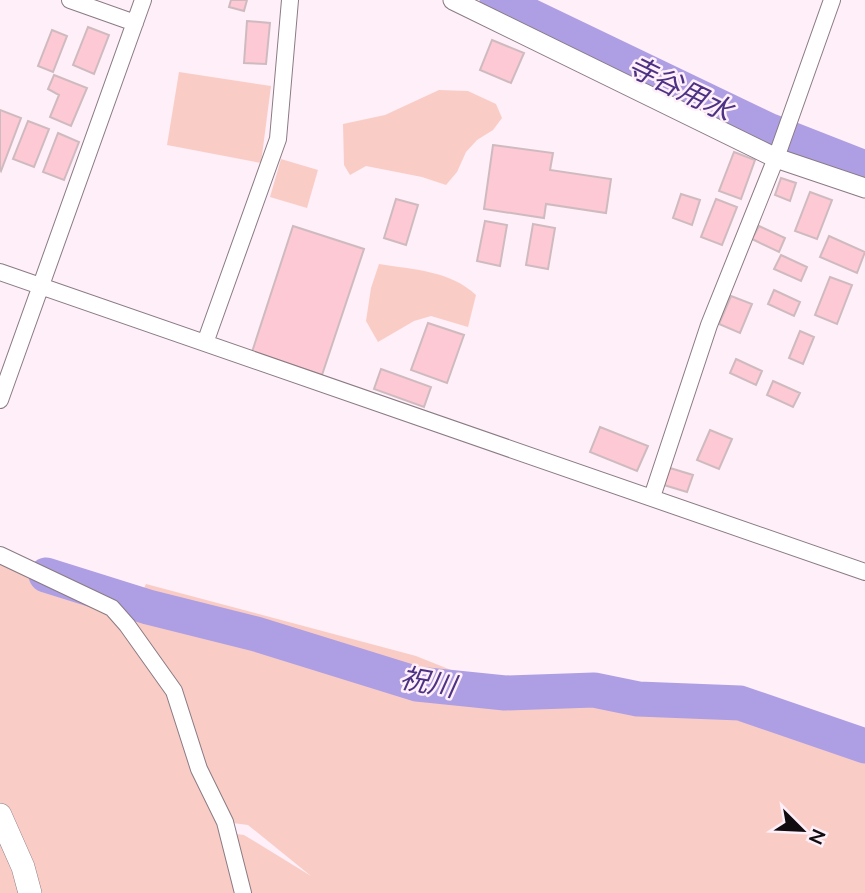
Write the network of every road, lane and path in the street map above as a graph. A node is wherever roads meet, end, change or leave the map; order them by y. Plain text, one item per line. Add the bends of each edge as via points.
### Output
1 (70, 0) edge
2 (143, 0) edge
3 (290, 0) edge
4 (453, 0) edge
5 (832, 0) edge
6 (135, 23) junction
7 (776, 158) junction
8 (865, 188) edge
9 (0, 272) edge
10 (41, 286) junction
11 (205, 343) junction
12 (0, 400) edge
13 (652, 497) junction
14 (0, 555) edge
15 (865, 572) edge
16 (0, 815) edge
17 (30, 893) edge
18 (243, 893) edge

1 - 6 street
2 - 6 street
3 - 11 street via 278,139
4 - 7 street
5 - 7 street
6 - 10 street
7 - 8 street
7 - 13 street via 709,325
9 - 10 street
10 - 11 street
10 - 12 street
11 - 13 street
13 - 15 street
14 - 18 street via 112,608 127,625 174,691 199,769 225,822
16 - 17 main road

